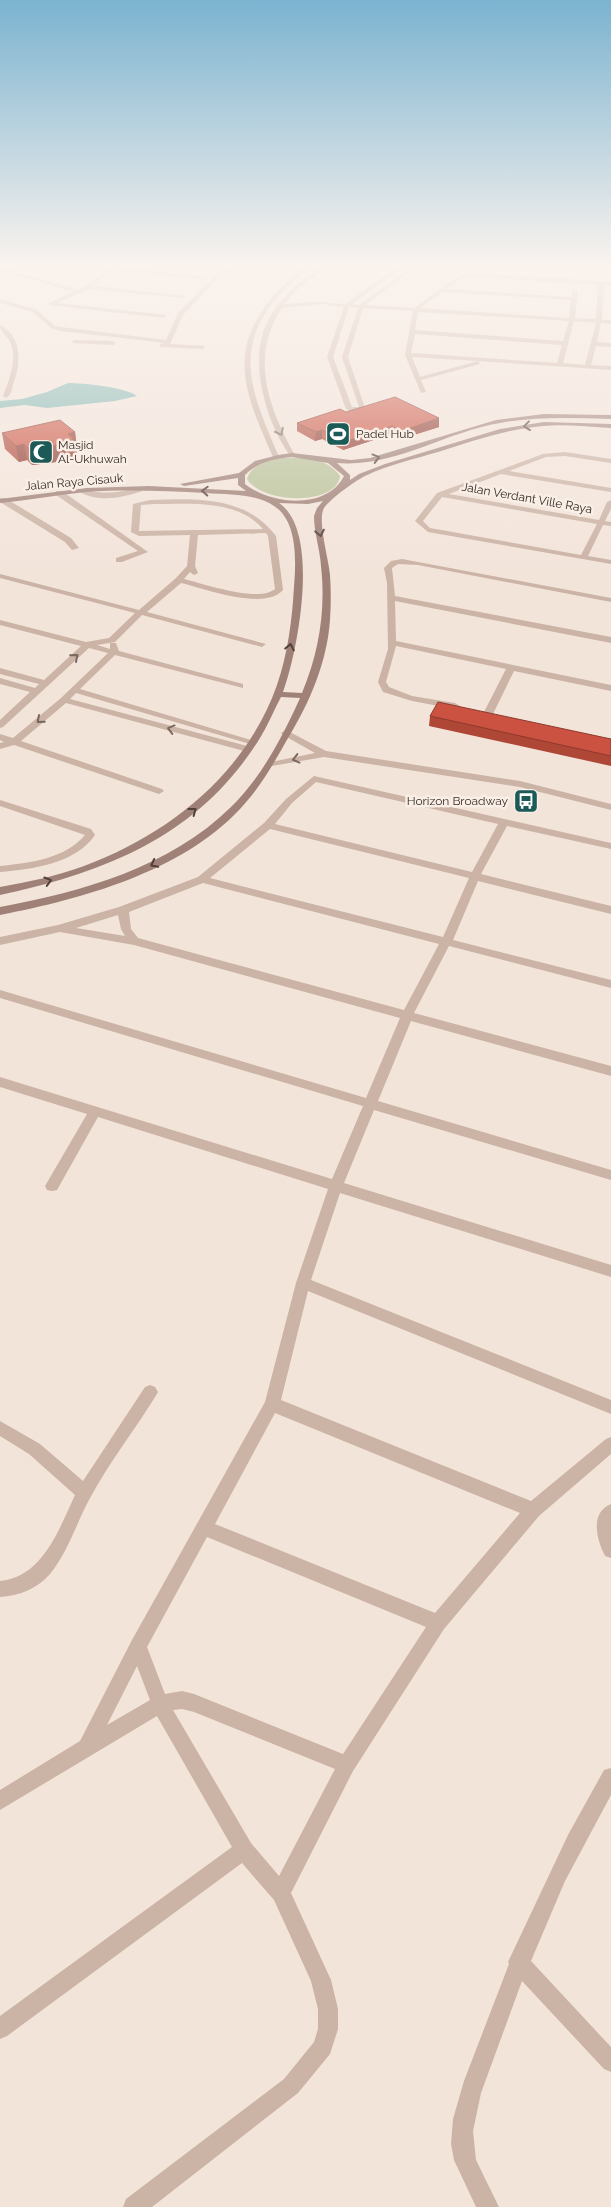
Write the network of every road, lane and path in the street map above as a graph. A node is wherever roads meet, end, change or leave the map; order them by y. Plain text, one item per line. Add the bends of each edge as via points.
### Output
1 (14, 368) edge
2 (248, 368) edge
3 (263, 368) edge
4 (334, 368) edge
5 (349, 368) edge
6 (413, 368) edge
7 (459, 368) edge
8 (418, 379) junction
9 (423, 392) dead end
10 (6, 396) dead end
11 (611, 417) edge
12 (611, 426) edge
13 (292, 455) junction
14 (276, 457) junction
15 (328, 460) junction
16 (611, 461) edge
17 (500, 472) junction
18 (241, 475) junction
19 (345, 486) junction
20 (149, 488) junction
21 (140, 489) joint
22 (611, 490) edge
23 (82, 491) joint
24 (337, 492) junction
25 (58, 493) junction
26 (254, 494) junction
27 (440, 495) junction
28 (266, 498) junction
29 (1, 500) edge
30 (611, 502) edge
31 (600, 522) junction
32 (611, 524) edge
33 (269, 531) junction
34 (194, 533) junction
35 (75, 548) dead end
36 (584, 557) junction
37 (118, 560) dead end
38 (611, 562) edge
39 (191, 566) junction
40 (0, 576) edge
41 (179, 580) junction
42 (198, 585) junction
43 (391, 598) junction
44 (611, 600) edge
45 (140, 613) junction
46 (0, 622) edge
47 (112, 640) junction
48 (611, 640) edge
49 (392, 643) junction
50 (89, 644) junction
51 (262, 644) dead end
52 (115, 651) junction
53 (511, 668) junction
54 (0, 672) edge
55 (0, 681) edge
56 (44, 683) junction
57 (240, 686) dead end
58 (611, 688) edge
59 (74, 690) junction
60 (35, 691) junction
61 (278, 694) junction
62 (305, 696) junction
63 (64, 700) junction
64 (462, 708) edge
65 (489, 714) edge
66 (0, 725) edge
67 (216, 732) junction
68 (286, 733) junction
69 (0, 736) edge
70 (209, 739) junction
71 (16, 741) junction
72 (0, 746) edge
73 (251, 746) junction
74 (324, 754) junction
75 (269, 765) junction
76 (159, 791) dead end
77 (0, 803) edge
78 (611, 807) edge
79 (505, 821) junction
80 (268, 825) junction
81 (611, 846) edge
82 (161, 847) junction
83 (0, 869) edge
84 (476, 876) junction
85 (202, 879) junction
86 (0, 891) edge
87 (123, 910) junction
88 (611, 910) edge
89 (0, 911) edge
90 (59, 929) junction
91 (0, 941) edge
92 (134, 941) junction
93 (446, 942) junction
94 (611, 984) edge
95 (0, 994) edge
96 (407, 1015) junction
97 (611, 1071) edge
98 (0, 1082) edge
99 (370, 1105) junction
100 (95, 1112) junction
101 (611, 1175) edge
102 (52, 1186) dead end
103 (336, 1186) junction
104 (611, 1271) edge
105 (303, 1283) junction
106 (150, 1392) dead end
107 (272, 1404) junction
108 (611, 1407) edge
109 (0, 1428) edge
110 (611, 1444) edge
111 (84, 1493) junction
112 (533, 1510) junction
113 (611, 1512) edge
114 (203, 1527) junction
115 (611, 1550) edge
116 (0, 1589) edge
117 (438, 1623) junction
118 (138, 1646) junction
119 (160, 1704) junction
120 (86, 1747) junction
121 (346, 1765) junction
122 (608, 1787) edge
123 (0, 1802) edge
124 (244, 1850) junction
125 (281, 1893) junction
126 (518, 1962) junction
127 (0, 2029) edge
128 (611, 2062) edge
129 (134, 2207) edge
130 (488, 2207) edge

1 - 10 street
2 - 14 street via 258,413
3 -> 13 street via 276,427
4 - 5 street via 347,408 358,410 362,408
6 - 8 street
7 - 8 street
8 - 9 street
15 -> 11 main road via 371,460 498,421 544,416
12 -> 19 main road via 544,424 500,431 394,463 361,475
13 - 14 main road
13 - 15 main road
14 - 18 main road via 247,467
15 - 19 main road via 348,476
16 - 17 street via 554,454
17 - 22 street
17 - 27 street
18 - 20 main road, Jalan Raya Cisauk
18 - 26 main road via 242,485
19 - 24 main road
20 - 21 main road, Jalan Raya Cisauk
26 -> 20 main road, Jalan Raya Cisauk
21 - 23 street via 113,496
23 - 25 main road, Jalan Raya Cisauk
24 - 28 main road via 304,501
24 -> 62 main road via 322,505 317,516 328,587 326,622 320,654
25 - 29 main road, Jalan Raya Cisauk
25 - 37 street via 144,552
26 - 28 main road, Jalan Raya Cisauk
27 - 31 street, Jalan Verdant Ville Raya
27 - 36 street via 419,522 428,530
61 -> 28 main road via 296,616 299,579 291,522 280,507
29 - 35 street via 68,540
30 - 31 street
31 - 32 street, Jalan Verdant Ville Raya
31 - 36 street
33 - 34 street
33 - 34 street via 259,519 226,505 205,501 142,503 136,506 135,532
33 - 42 street via 279,590 273,595 255,598
34 - 39 street
36 - 38 street
39 - 41 street
39 - 42 street
40 - 45 street
41 - 42 street
41 - 45 street
43 - 44 street via 388,568 390,564 406,561
43 - 48 street
43 - 49 street
45 - 47 street
45 - 51 street
46 - 50 street
47 - 50 street
47 - 52 street
49 - 53 street
49 - 64 street via 382,682 387,691
50 - 52 street
56 -> 50 street
52 - 57 street
52 - 59 street
53 - 58 street
53 - 65 street
54 - 56 street
55 - 60 street
56 - 60 street
59 - 63 street
59 - 67 street
60 - 66 street
61 - 62 main road
61 - 73 main road
62 - 68 main road
70 -> 63 street
63 -> 71 street
67 - 70 street
67 - 73 street
68 - 74 street
68 - 75 main road
69 - 71 street
70 - 73 street
71 - 72 street
71 - 76 street
82 -> 73 main road via 228,777
74 -> 75 street
74 - 78 street via 520,784
75 - 82 main road via 226,818
77 - 83 street via 90,835 78,848 61,857
79 - 80 street via 316,779 309,782
79 - 81 street
79 - 84 street
80 - 84 street
80 - 85 street
86 -> 82 main road via 29,886 117,857
82 -> 89 main road via 108,884 68,897
84 - 88 street
84 - 93 street
85 - 87 street
85 - 93 street
87 - 90 street
87 - 92 street via 126,929
90 - 91 street
90 - 92 street
92 - 96 street
93 - 94 street
93 - 96 street
95 - 99 street
96 - 97 street
96 - 99 street
98 - 100 street
99 - 101 street
99 - 103 street
100 - 102 street
100 - 103 street
103 - 104 street
103 - 105 street
105 - 107 street
105 - 108 street
106 - 111 street
107 - 112 street
107 - 114 street
109 - 111 street via 52,1462
110 - 112 street
111 - 116 street via 61,1542 44,1568 26,1583
112 - 117 street
113 - 115 street via 606,1519 604,1534
114 - 117 street
114 - 118 street
117 - 121 street
118 - 119 street
118 - 120 street
119 - 120 street
119 - 121 street via 182,1700 194,1703
119 - 124 street
120 - 123 street
121 - 125 street
122 - 126 street via 575,1840
124 - 125 street
124 - 127 street
125 - 129 street via 321,1980 328,2008 328,2029 323,2047 291,2086
126 - 128 street
126 - 130 street via 466,2106 462,2144 470,2173

